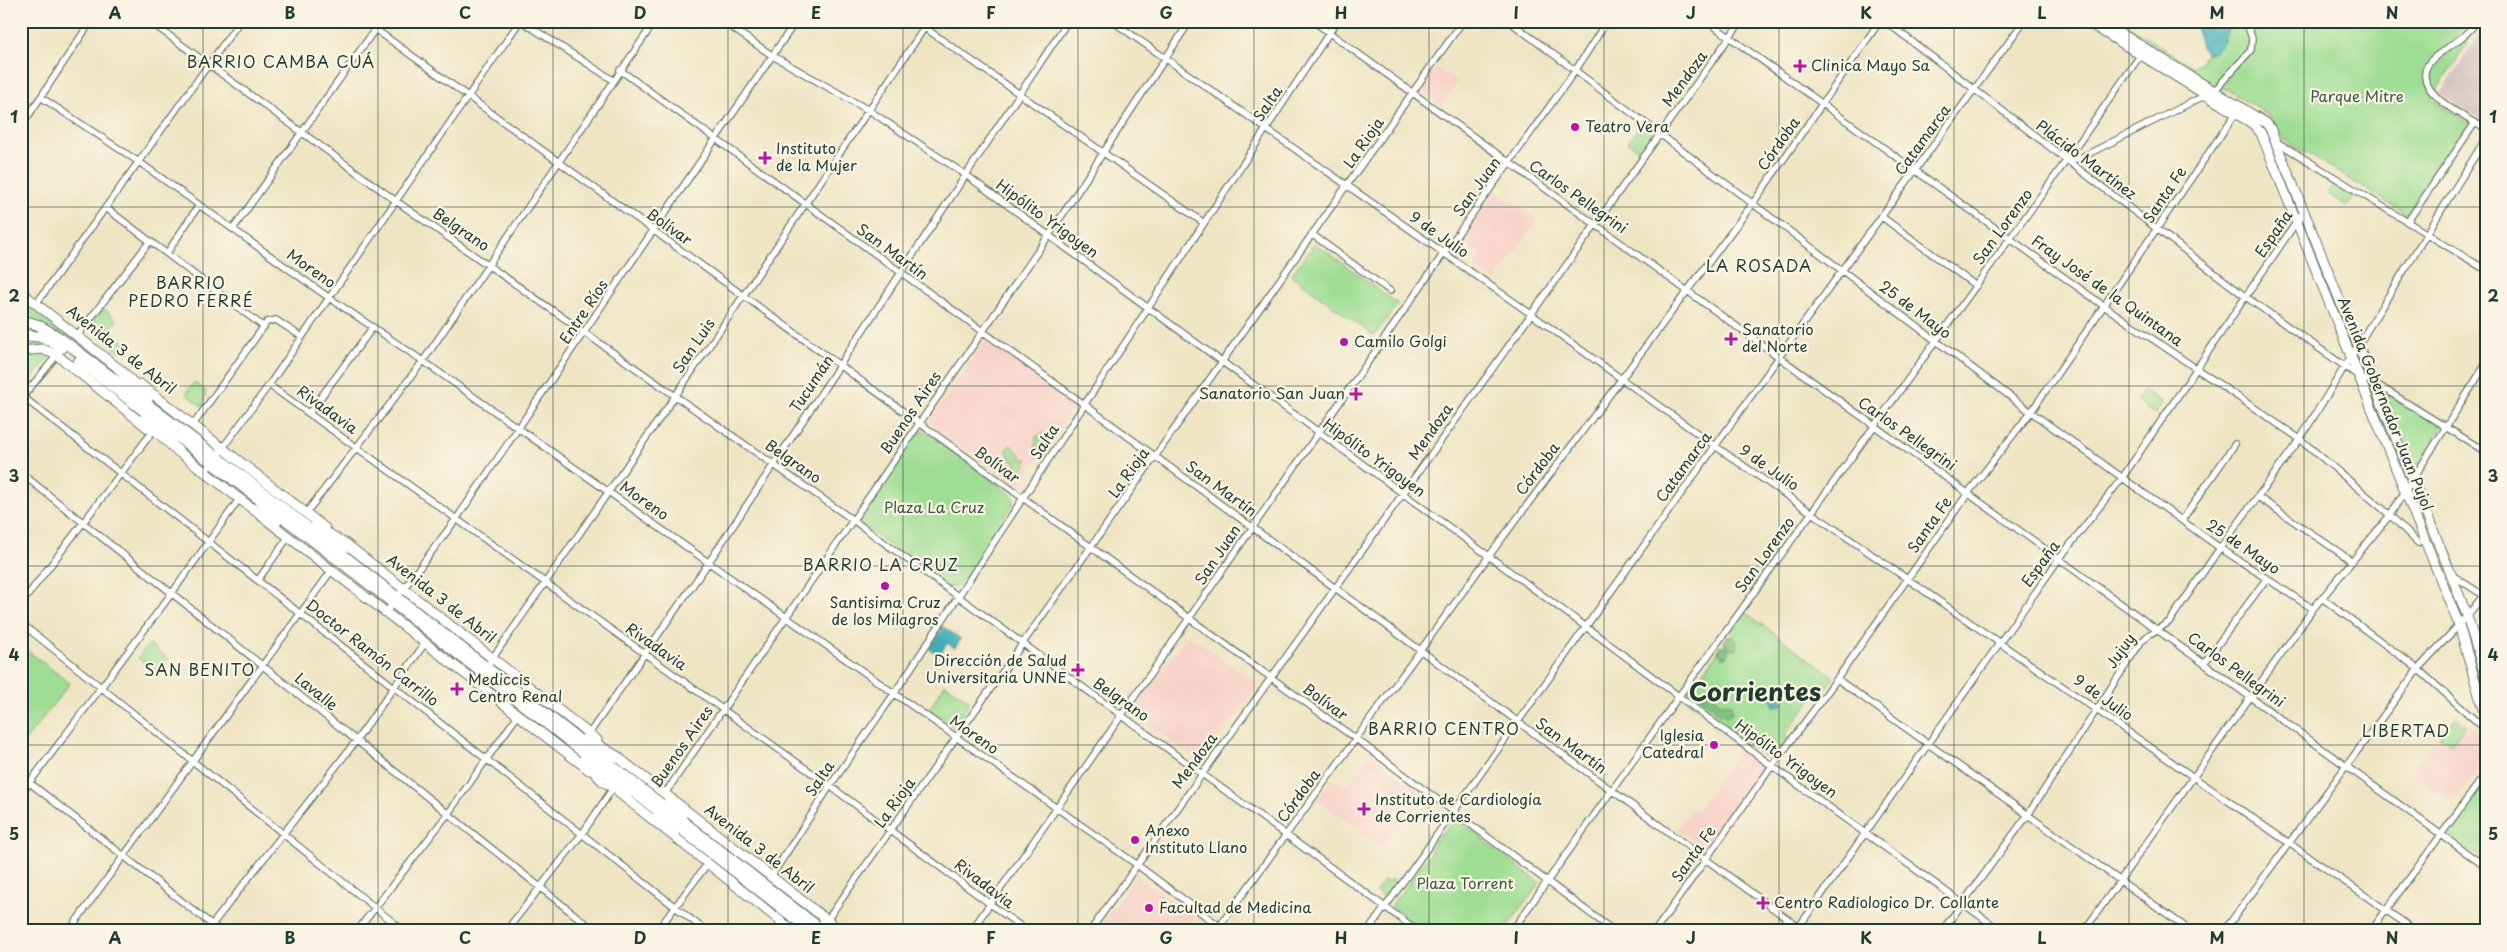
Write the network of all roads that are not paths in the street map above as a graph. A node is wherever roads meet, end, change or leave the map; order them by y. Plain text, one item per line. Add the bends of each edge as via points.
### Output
1 (91, 21) edge
2 (149, 21) edge
3 (240, 21) edge
4 (364, 21) edge
5 (381, 21) edge
6 (520, 21) edge
7 (655, 21) edge
8 (722, 21) edge
9 (796, 21) edge
10 (916, 21) edge
11 (929, 21) edge
12 (1068, 21) edge
13 (1112, 21) edge
14 (1190, 21) edge
15 (1313, 21) edge
16 (1337, 21) edge
17 (1463, 21) edge
18 (1509, 21) edge
19 (1607, 21) edge
20 (1707, 21) edge
21 (1741, 21) edge
22 (1880, 21) edge
23 (1885, 21) edge
24 (2024, 21) edge
25 (2086, 21) edge
26 (2101, 21) edge
27 (2246, 21) edge
28 (2477, 21) edge
29 (925, 28) junction
30 (375, 29) junction
31 (1330, 33) junction
32 (1730, 37) junction
33 (2143, 52) junction
34 (774, 56) junction
35 (1164, 57) junction
36 (208, 66) junction
37 (620, 70) junction
38 (1575, 71) junction
39 (613, 80) junction
40 (1975, 90) junction
41 (2214, 91) junction
42 (1413, 94) junction
43 (2205, 94) junction
44 (1019, 95) junction
45 (469, 97) junction
46 (42, 98) junction
47 (1823, 102) junction
48 (2238, 110) junction
49 (870, 111) junction
50 (2475, 123) junction
51 (21, 127) edge
52 (1266, 130) junction
53 (2486, 130) edge
54 (300, 133) junction
55 (1660, 134) junction
56 (2486, 138) edge
57 (715, 139) junction
58 (2277, 142) junction
59 (1102, 152) junction
60 (2066, 161) junction
61 (139, 162) junction
62 (559, 163) junction
63 (1510, 163) junction
64 (1916, 169) junction
65 (966, 175) junction
66 (1348, 186) junction
67 (396, 201) junction
68 (805, 204) junction
69 (1753, 204) junction
70 (199, 205) junction
71 (106, 208) junction
72 (2304, 211) junction
73 (1882, 217) junction
74 (2408, 221) junction
75 (1204, 223) junction
76 (2296, 223) junction
77 (1596, 224) junction
78 (233, 229) junction
79 (2157, 230) junction
80 (654, 232) junction
81 (2427, 233) junction
82 (1048, 236) junction
83 (1313, 236) junction
84 (2011, 238) junction
85 (150, 241) junction
86 (167, 253) junction
87 (1444, 254) junction
88 (488, 264) junction
89 (1843, 270) junction
90 (2486, 270) edge
91 (900, 274) junction
92 (1976, 286) junction
93 (1688, 290) junction
94 (1390, 291) dead end
95 (21, 292) edge
96 (744, 295) junction
97 (328, 297) junction
98 (2246, 297) junction
99 (36, 304) junction
100 (2104, 306) junction
101 (1148, 308) junction
102 (1531, 314) junction
103 (21, 320) edge
104 (264, 326) junction
105 (373, 327) junction
106 (983, 331) junction
107 (585, 332) junction
108 (21, 335) edge
109 (77, 336) junction
110 (302, 337) junction
111 (1936, 341) junction
112 (2358, 343) junction
113 (21, 351) edge
114 (57, 355) junction
115 (2352, 355) junction
116 (1779, 357) junction
117 (423, 360) junction
118 (1223, 363) junction
119 (2486, 364) edge
120 (840, 366) junction
121 (2346, 366) junction
122 (119, 369) junction
123 (2197, 369) junction
124 (92, 371) junction
125 (2360, 377) junction
126 (1622, 379) junction
127 (2373, 382) junction
128 (269, 385) junction
129 (676, 395) junction
130 (22, 398) edge
131 (1085, 405) junction
132 (309, 412) junction
133 (2030, 412) junction
134 (920, 423) junction
135 (193, 425) junction
136 (2447, 426) junction
137 (1874, 427) junction
138 (519, 428) junction
139 (153, 431) junction
140 (1319, 433) junction
141 (2300, 439) junction
142 (2235, 444) dead end
143 (1715, 446) junction
144 (357, 448) junction
145 (179, 452) junction
146 (2486, 452) edge
147 (1156, 457) junction
148 (214, 458) junction
149 (774, 464) junction
150 (21, 473) edge
151 (123, 473) junction
152 (2122, 478) junction
153 (2412, 480) junction
154 (255, 486) junction
155 (609, 491) junction
156 (2405, 491) junction
157 (1403, 493) junction
158 (1968, 493) junction
159 (2258, 497) junction
160 (240, 498) junction
161 (1022, 499) junction
162 (254, 509) junction
163 (1812, 512) junction
164 (306, 513) junction
165 (2390, 515) junction
166 (457, 518) junction
167 (853, 520) junction
168 (2182, 520) junction
169 (85, 524) junction
170 (1252, 527) junction
171 (290, 536) junction
172 (209, 542) junction
173 (2418, 543) dead end
174 (349, 547) junction
175 (1091, 548) junction
176 (2220, 548) junction
177 (1489, 556) junction
178 (2059, 559) junction
179 (2352, 561) junction
180 (341, 562) junction
181 (709, 562) junction
182 (332, 570) junction
183 (2451, 574) junction
184 (2266, 578) junction
185 (1907, 579) junction
186 (258, 580) junction
187 (545, 584) junction
188 (1335, 587) junction
189 (172, 593) junction
190 (2485, 595) edge
191 (957, 597) junction
192 (2322, 598) junction
193 (395, 601) junction
194 (21, 604) edge
195 (2313, 609) junction
196 (302, 614) junction
197 (786, 616) junction
198 (2467, 616) junction
199 (1189, 620) junction
200 (21, 623) edge
201 (2459, 625) junction
202 (1586, 627) junction
203 (2157, 629) junction
204 (2000, 641) junction
205 (425, 642) junction
206 (1023, 645) junction
207 (1421, 650) junction
208 (646, 655) junction
209 (2204, 663) junction
210 (264, 667) junction
211 (2418, 669) junction
212 (485, 670) junction
213 (1270, 677) junction
214 (2486, 679) edge
215 (1837, 680) junction
216 (102, 688) junction
217 (396, 688) junction
218 (894, 694) junction
219 (1679, 696) junction
220 (2251, 696) junction
221 (522, 706) junction
222 (722, 709) junction
223 (2096, 709) junction
224 (1122, 716) junction
225 (2486, 719) edge
226 (1517, 722) junction
227 (2486, 730) edge
228 (957, 738) junction
229 (1356, 739) junction
230 (356, 741) junction
231 (1928, 744) junction
232 (581, 746) junction
233 (486, 758) junction
234 (619, 758) joint
235 (194, 762) junction
236 (1772, 766) junction
237 (2346, 767) junction
238 (1202, 772) junction
239 (2486, 773) edge
240 (21, 776) edge
241 (2194, 777) junction
242 (603, 780) junction
243 (30, 782) junction
244 (830, 786) junction
245 (613, 788) junction
246 (1612, 792) junction
247 (21, 794) edge
248 (657, 807) junction
249 (1057, 808) junction
250 (1453, 811) junction
251 (447, 815) junction
252 (2027, 816) junction
253 (891, 829) junction
254 (1867, 832) junction
255 (282, 833) junction
256 (582, 834) junction
257 (2440, 834) junction
258 (1285, 835) junction
259 (2289, 843) junction
260 (124, 855) junction
261 (1705, 860) junction
262 (708, 863) junction
263 (1136, 864) junction
264 (734, 866) junction
265 (2486, 867) edge
266 (2120, 881) junction
267 (1547, 882) junction
268 (540, 888) junction
269 (763, 888) junction
270 (1963, 902) junction
271 (990, 904) junction
272 (675, 906) junction
273 (1385, 906) junction
274 (374, 908) junction
275 (2386, 910) junction
276 (827, 920) junction
277 (212, 924) junction
278 (21, 927) edge
279 (1218, 928) edge
280 (814, 929) edge
281 (1800, 930) edge
282 (26, 931) edge
283 (69, 931) edge
284 (207, 931) edge
285 (220, 931) edge
286 (357, 931) edge
287 (404, 931) edge
288 (506, 931) edge
289 (594, 931) edge
290 (657, 931) edge
291 (706, 931) edge
292 (793, 931) edge
293 (841, 931) edge
294 (970, 931) edge
295 (1027, 931) edge
296 (1090, 931) edge
297 (1226, 931) edge
298 (1368, 931) edge
299 (1418, 931) edge
300 (1512, 931) edge
301 (1614, 931) edge
302 (1655, 931) edge
303 (1942, 931) edge
304 (2001, 931) edge
305 (2084, 931) edge
306 (2191, 931) edge
307 (2224, 931) edge
308 (2371, 931) edge
309 (2416, 931) edge

1 - 46 street
2 - 36 street, Belgrano
3 - 36 street
4 - 30 street, Bolívar
5 - 30 street
6 - 39 street
6 - 45 street
7 - 37 street
8 - 34 street, Hipólito Yrigoyen
9 - 34 street, Entre Ríos
10 - 29 street
11 - 29 street, San Luis
12 - 44 street, Tucumán
13 - 35 street, 9 de Julio
14 - 35 street, Buenos Aires
15 - 31 street, Carlos Pellegrini
16 - 31 street, Salta
17 - 42 street, La Rioja
18 - 38 street, 25 de Mayo
19 - 38 street, San Juan
20 - 32 street, Fray José de la Quintana
21 - 32 street, Mendoza
22 - 47 street, Córdoba
23 - 40 street, Plácido Martínez
24 - 40 street, Catamarca
25 - 33 main road
26 - 33 main road
27 - 41 street via 2252,38 2251,50
28 - 50 street via 2463,37 2430,61 2425,76 2431,92
29 - 44 street
29 - 49 street, San Luis
30 - 45 street, Bolívar
30 - 54 street
31 - 42 street, Carlos Pellegrini
31 - 52 street, Salta
32 - 47 street, Fray José de la Quintana
32 - 55 street, Mendoza
33 - 41 main road
33 - 43 main road
33 - 60 street, San Lorenzo
34 - 49 street, Hipólito Yrigoyen
34 - 57 street, Entre Ríos
35 - 52 street, 9 de Julio
35 - 59 street, Buenos Aires
36 - 54 street, Belgrano
36 - 61 street
37 - 39 street
37 - 57 street, San Martín
38 - 55 street, 25 de Mayo
38 - 63 street, San Juan
39 - 62 street
40 - 60 street, Plácido Martínez
40 - 64 street, Catamarca
41 - 43 street
41 - 48 main road
42 - 63 street, Carlos Pellegrini
42 - 66 street, La Rioja
43 - 48 main road
43 - 60 street via 2080,158
44 - 59 street
44 - 65 street, Tucumán
45 - 62 street, Bolívar
45 - 67 street
46 - 51 street
46 - 61 street, Moreno
47 - 64 street, Fray José de la Quintana
47 - 69 street, Córdoba
48 - 58 main road, Avenida Gobernador Juan Pujol via 2266,123
48 - 76 main road, Avenida Gobernador Juan Pujol via 2260,133
48 - 79 street, Santa Fe
49 - 65 street, Hipólito Yrigoyen
49 - 68 street, San Luis
50 - 53 street
50 - 74 street
52 - 66 street, 9 de Julio
52 - 75 street, Salta
54 - 67 street, Belgrano
54 - 78 street
55 - 69 street, 25 de Mayo
55 - 77 street, Mendoza
56 - 81 street, Jujuy
57 - 68 street, San Martín
57 - 80 street, Entre Ríos
58 - 72 main road, Avenida Gobernador Juan Pujol
58 - 74 street
59 - 75 street
59 - 82 street, Buenos Aires
60 - 79 street, Plácido Martínez
60 - 84 street, San Lorenzo
61 - 70 street, Moreno
61 - 71 street
62 - 80 street, Bolívar
62 - 88 street
63 - 77 street, Carlos Pellegrini
63 - 87 street, San Juan
64 - 73 street, Catamarca
64 - 84 street, Fray José de la Quintana
65 - 82 street, Hipólito Yrigoyen
65 - 91 street, Tucumán
66 - 83 street, La Rioja
66 - 87 street, 9 de Julio
67 - 88 street, Belgrano
67 - 97 street
68 - 91 street, San Martín
68 - 96 street, San Luis
69 - 89 street, 25 de Mayo
69 - 93 street, Córdoba
70 - 78 street, Moreno
70 - 86 street
71 - 85 street
71 - 99 street
72 - 76 street, España
72 - 112 main road, Avenida Gobernador Juan Pujol
73 - 89 street, Catamarca
73 - 92 street
74 - 81 street
75 - 101 street, Salta
76 - 98 street, España
76 - 115 main road, Avenida Gobernador Juan Pujol
77 - 93 street, Carlos Pellegrini
77 - 102 street, Mendoza
78 - 97 street, Moreno
79 - 98 street, Plácido Martínez
79 - 100 street, Santa Fe
80 - 96 street, Bolívar
80 - 107 street, Entre Ríos
81 - 90 street
81 - 112 street, Jujuy
82 - 101 street, Hipólito Yrigoyen
82 - 106 street, Buenos Aires
83 - 94 street
83 - 118 street, La Rioja
84 - 92 street, San Lorenzo
84 - 100 street, Fray José de la Quintana
85 - 86 street
85 - 109 street
86 - 104 street
87 - 102 street, 9 de Julio
87 - 140 street, San Juan
88 - 107 street, Belgrano
88 - 117 street
89 - 111 street, 25 de Mayo
89 - 116 street, Catamarca
91 - 106 street, San Martín
91 - 120 street, Tucumán
92 - 111 street, San Lorenzo
93 - 116 street, Carlos Pellegrini
93 - 126 street, Córdoba
95 - 99 main road, Avenida 3 de Abril
96 - 120 street, Bolívar
96 - 129 street, San Luis
97 - 105 street, Moreno
97 - 110 street
98 - 121 street, Plácido Martínez
98 - 123 street, España
99 - 109 main road, Avenida 3 de Abril
100 - 123 street, Fray José de la Quintana
100 - 133 street, Santa Fe
101 - 118 street, Hipólito Yrigoyen
101 - 131 street, Salta
102 - 126 street, 9 de Julio
102 - 157 street, Mendoza
103 - 148 highway, Avenida 3 de Abril via 38,325 60,338
104 - 110 street via 276,320
104 - 135 street
105 - 117 street, Moreno
105 - 132 street
106 - 131 street, San Martín
106 - 134 street, Buenos Aires
107 - 129 street, Belgrano
107 - 138 street, Entre Ríos
108 - 124 highway, Avenida 3 de Abril via 53,341
109 - 122 main road, Avenida 3 de Abril
110 - 128 street
111 - 133 street, 25 de Mayo
111 - 137 street, San Lorenzo
112 - 115 street, Jujuy
112 - 127 main road, Avenida Gobernador Juan Pujol
113 - 114 main road via 42,349
114 - 130 street
114 - 139 main road, Avenida 3 de Abril
115 - 121 street, Jujuy
115 - 125 main road, Avenida Gobernador Juan Pujol
116 - 137 street, Carlos Pellegrini
116 - 143 street, Catamarca
117 - 138 street, Moreno
117 - 144 street
118 - 140 street, Hipólito Yrigoyen
118 - 147 street, La Rioja
119 - 136 street
120 - 134 street, Bolívar
120 - 149 street, Tucumán
121 - 125 street, Plácido Martínez
121 - 141 street, Jujuy
122 - 135 main road, Avenida 3 de Abril
122 - 148 highway
123 - 141 street, Fray José de la Quintana
123 - 152 street, España
124 - 145 highway
124 - 148 highway, Avenida 3 de Abril
125 - 127 street, Plácido Martínez
125 - 156 main road, Avenida Gobernador Juan Pujol
126 - 143 street, 9 de Julio
126 - 177 street, Córdoba
127 - 136 street, Plácido Martínez
127 - 153 main road, Avenida Gobernador Juan Pujol
128 - 132 street, Rivadavia
128 - 148 street
129 - 149 street, Belgrano
129 - 155 street, San Luis
130 - 151 street, Doctor Ramón Carrillo
131 - 147 street, San Martín
131 - 161 street, Salta
132 - 144 street, Rivadavia
133 - 152 street, 25 de Mayo
133 - 158 street, Santa Fe
134 - 161 street, Bolívar
134 - 167 street, Buenos Aires
135 - 148 main road, Avenida 3 de Abril
136 - 146 street, Plácido Martínez
136 - 153 street
137 - 158 street, Carlos Pellegrini
137 - 163 street, San Lorenzo
138 - 155 street, Moreno
138 - 166 street, Entre Ríos
139 - 145 main road, Avenida 3 de Abril
139 - 151 street
140 - 157 street, Hipólito Yrigoyen
140 - 170 street, San Juan
141 - 159 street, Jujuy
141 - 165 street, Fray José de la Quintana
142 - 168 street
143 - 163 street, 9 de Julio
143 - 202 street, Catamarca
144 - 164 street
144 - 166 street, Rivadavia
145 - 148 main road, Avenida 3 de Abril
147 - 170 street, San Martín
147 - 175 street, La Rioja
148 - 154 highway, Avenida 3 de Abril
148 - 160 main road, Avenida 3 de Abril
148 - 164 main road, Avenida 3 de Abril
148 - 180 highway, Avenida 3 de Abril
149 - 167 street, Belgrano
149 - 181 street, Tucumán
150 - 169 street, Lavalle
151 - 169 street
151 - 172 street, Doctor Ramón Carrillo
152 - 168 street, 25 de Mayo
152 - 178 street, España
153 - 156 street
153 - 183 main road, Avenida Gobernador Juan Pujol
154 - 174 highway
154 - 193 highway, Avenida 3 de Abril
155 - 181 street, Moreno
155 - 187 street, San Luis
156 - 165 street
156 - 201 main road, Avenida Gobernador Juan Pujol
157 - 177 street, Hipólito Yrigoyen
157 - 188 street, Mendoza
158 - 178 street, Carlos Pellegrini
158 - 185 street, Santa Fe
159 - 176 street, Jujuy
159 - 179 street
160 - 162 main road, Avenida 3 de Abril
160 - 172 street
161 - 175 street, Bolívar
161 - 191 street, Salta
162 - 171 main road, Avenida 3 de Abril
162 - 180 highway via 274,518
163 - 185 street, 9 de Julio
163 - 219 street, San Lorenzo
164 - 174 main road, Avenida 3 de Abril
165 - 173 street, Fray José de la Quintana
165 - 179 street
166 - 187 street, Rivadavia
166 - 193 street, Entre Ríos
167 - 191 street, Belgrano
167 - 197 street, Buenos Aires
168 - 176 street, 25 de Mayo
169 - 189 street, Lavalle
169 - 194 street
170 - 188 street, San Martín
170 - 199 street, San Juan
171 - 182 main road, Avenida 3 de Abril
171 - 186 street
172 - 186 street, Doctor Ramón Carrillo
172 - 189 street
174 - 193 main road, Avenida 3 de Abril
175 - 199 street, Bolívar
175 - 206 street, La Rioja
176 - 184 street, 25 de Mayo
176 - 203 street, Jujuy via 2169,622
177 - 202 street, Hipólito Yrigoyen
177 - 207 street, Córdoba
178 - 203 street, Carlos Pellegrini
178 - 204 street, España
179 - 192 street
180 - 193 highway, Avenida 3 de Abril
181 - 197 street, Moreno
181 - 208 street, Tucumán
182 - 193 main road, Avenida 3 de Abril
182 - 196 street
183 - 190 street
183 - 198 main road, Avenida Gobernador Juan Pujol
184 - 195 street, 25 de Mayo
184 - 209 street
185 - 204 street, 9 de Julio
185 - 215 street, Santa Fe
186 - 196 street, Doctor Ramón Carrillo
187 - 208 street, Rivadavia
187 - 212 street, San Luis
188 - 207 street, San Martín
188 - 213 street, Mendoza
189 - 210 street, Lavalle
189 - 216 street
190 - 198 street
191 - 206 street, Belgrano
191 - 218 street, Salta
192 - 195 street
192 - 211 street
193 - 205 main road, Avenida 3 de Abril
193 - 212 highway, Avenida 3 de Abril
195 - 220 street
196 - 210 street
196 - 217 street, Doctor Ramón Carrillo
197 - 218 street, Moreno
197 - 222 street, Buenos Aires
198 - 201 street
198 - 214 main road, Avenida Gobernador Juan Pujol
199 - 213 street, Bolívar
199 - 224 street, San Juan
200 - 216 street
201 - 211 street
201 - 225 main road, Avenida Gobernador Juan Pujol
202 - 219 street, Hipólito Yrigoyen
202 - 226 street, Catamarca
203 - 209 street, Carlos Pellegrini
203 - 223 street, Jujuy via 2141,642
204 - 223 street, 9 de Julio
204 - 231 street, España
205 - 212 main road, Avenida 3 de Abril
205 - 217 street
206 - 224 street, Belgrano
206 - 228 street, La Rioja
207 - 226 street, San Martín
207 - 229 street, Córdoba
208 - 222 street, Rivadavia
208 - 232 street, Tucumán
209 - 220 street, Carlos Pellegrini
210 - 230 street, Lavalle
210 - 235 street
211 - 227 street
211 - 237 street
212 - 221 highway, Avenida 3 de Abril
212 - 232 main road, Avenida 3 de Abril
213 - 229 street, Bolívar
213 - 238 street, Mendoza
215 - 231 street
215 - 236 street, Santa Fe
216 - 235 street
216 - 243 street
217 - 230 street
217 - 233 street, Doctor Ramón Carrillo
218 - 228 street, Moreno
218 - 244 street, Salta
219 - 236 street, Hipólito Yrigoyen
219 - 246 street, San Lorenzo
220 - 237 street, Carlos Pellegrini
220 - 241 street
221 - 232 highway
221 - 232 highway
221 - 233 street
222 - 244 street, Rivadavia
222 - 248 street, Buenos Aires
223 - 241 street, 9 de Julio
223 - 252 street, Jujuy
224 - 238 street, Belgrano
224 - 249 street, San Juan
226 - 246 street, San Martín
226 - 250 street, Catamarca
228 - 249 street, Moreno
228 - 253 street, La Rioja
229 - 250 street, Bolívar
229 - 258 street, Córdoba
230 - 251 street, Lavalle
230 - 255 street
231 - 252 street
231 - 254 street, España
232 - 234 highway
232 - 242 highway
232 - 248 highway, Avenida 3 de Abril
233 - 251 street
233 - 256 street, Doctor Ramón Carrillo
234 - 248 main road, Avenida 3 de Abril
235 - 255 street
235 - 260 street
236 - 254 street, Hipólito Yrigoyen
236 - 261 street, Santa Fe
237 - 257 street, Carlos Pellegrini
237 - 259 street
238 - 258 street, Belgrano
238 - 263 street, Mendoza
239 - 257 street
240 - 243 street
241 - 259 street, 9 de Julio
241 - 266 street
242 - 245 main road, Avenida 3 de Abril
242 - 248 highway
243 - 247 street
243 - 260 street
244 - 253 street, Rivadavia
244 - 269 street, Salta
245 - 248 main road, Avenida 3 de Abril
245 - 256 street
246 - 261 street, San Martín
246 - 267 street, San Lorenzo
248 - 262 main road, Avenida 3 de Abril
248 - 264 highway
248 - 264 highway via 680,812
248 - 269 main road, Avenida 3 de Abril
249 - 263 street, Moreno
249 - 271 street, San Juan
250 - 267 street, Bolívar
250 - 273 street, Catamarca
251 - 268 street, Lavalle
251 - 274 street
252 - 266 street
252 - 270 street, Jujuy
253 - 271 street, Rivadavia
253 - 276 street, La Rioja
254 - 270 street, Hipólito Yrigoyen
254 - 281 street, España
255 - 274 street
255 - 277 street
256 - 268 street
256 - 272 street, Doctor Ramón Carrillo
257 - 265 street, Carlos Pellegrini
257 - 275 street
258 - 273 street, Belgrano
258 - 279 street, Córdoba
259 - 275 street, 9 de Julio
259 - 307 street
260 - 277 street
260 - 283 street
261 - 281 street, San Martín
261 - 302 street, Santa Fe
262 - 269 main road, Avenida 3 de Abril
262 - 272 street
263 - 279 street, Moreno
263 - 296 street, Mendoza
264 - 269 highway, Avenida 3 de Abril
266 - 305 street
266 - 306 street
267 - 300 street, San Lorenzo
267 - 301 street, Bolívar
268 - 288 street
268 - 289 street, Lavalle
269 - 276 main road, Avenida 3 de Abril
269 - 280 highway, Avenida 3 de Abril
269 - 292 main road, Avenida 3 de Abril
270 - 303 street, Jujuy
270 - 304 street, Hipólito Yrigoyen
271 - 294 street, San Juan
271 - 295 street, Rivadavia
272 - 290 street
272 - 291 street, Doctor Ramón Carrillo
273 - 298 street, Catamarca
273 - 299 street, Belgrano
274 - 286 street
274 - 287 street
275 - 308 street
275 - 309 street, 9 de Julio
276 - 280 street, La Rioja
276 - 293 main road, Avenida 3 de Abril
277 - 284 street
277 - 285 street
278 - 282 street
279 - 297 street, Moreno

